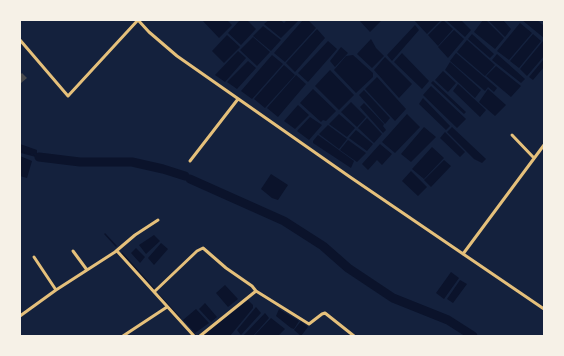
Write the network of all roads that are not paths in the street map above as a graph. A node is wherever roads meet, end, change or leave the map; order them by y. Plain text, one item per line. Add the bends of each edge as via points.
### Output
1 (138, 20) edge
2 (20, 40) edge
3 (238, 99) junction
4 (512, 135) dead end
5 (544, 145) edge
6 (534, 158) junction
7 (190, 161) dead end
8 (158, 220) dead end
9 (73, 251) dead end
10 (117, 251) junction
11 (463, 254) junction
12 (34, 257) dead end
13 (87, 270) junction
14 (56, 290) junction
15 (256, 291) junction
16 (154, 292) junction
17 (167, 307) junction
18 (544, 309) edge
19 (20, 316) edge
20 (123, 336) edge
21 (194, 336) edge
22 (200, 336) edge
23 (354, 336) edge

1 - 2 street via 68,96
1 - 3 street via 177,56
3 - 7 street
3 - 11 street
4 - 6 street
5 - 6 street
6 - 11 street
8 - 10 street
9 - 13 street
10 - 13 street
10 - 16 street
11 - 18 street
12 - 14 street
13 - 14 street
14 - 19 street
15 - 16 street via 203,248
15 - 22 street
15 - 23 street via 310,324 325,313
16 - 17 street
17 - 20 street
17 - 21 street

